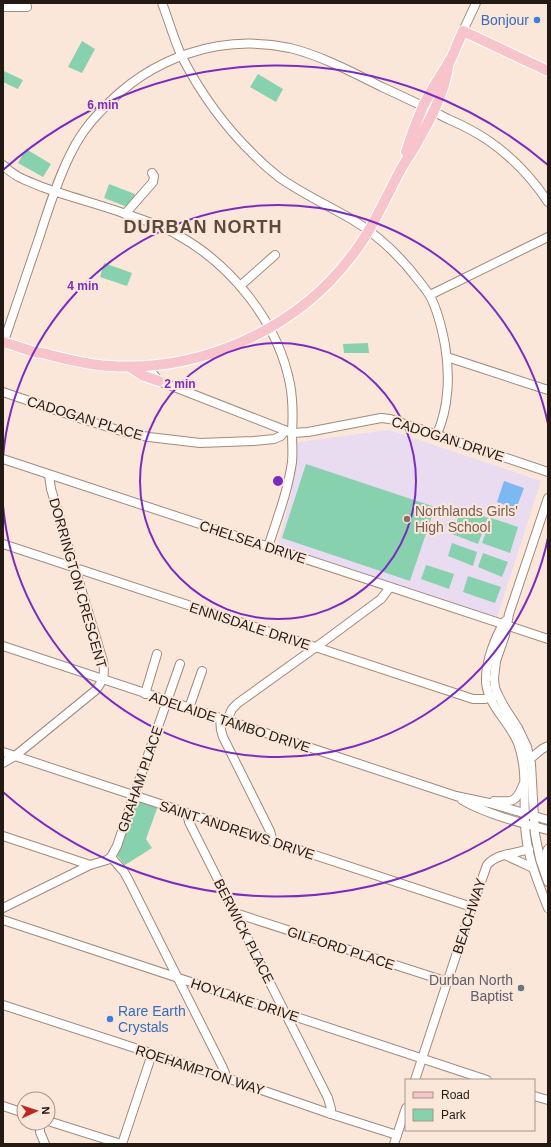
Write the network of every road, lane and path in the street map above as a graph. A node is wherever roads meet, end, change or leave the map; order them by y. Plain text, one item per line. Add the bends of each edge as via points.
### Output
1 (162, 3) edge
2 (476, 3) edge
3 (3, 7) edge
4 (27, 7) dead end
5 (463, 31) junction
6 (481, 39) junction
7 (182, 55) junction
8 (451, 58) junction
9 (548, 71) edge
10 (423, 106) junction
11 (434, 112) junction
12 (404, 164) junction
13 (3, 165) edge
14 (152, 172) dead end
15 (54, 191) junction
16 (548, 202) edge
17 (125, 214) junction
18 (369, 231) junction
19 (548, 237) edge
20 (275, 255) dead end
21 (240, 286) junction
22 (430, 295) junction
23 (269, 329) junction
24 (4, 341) edge
25 (447, 357) junction
26 (147, 366) junction
27 (130, 367) junction
28 (159, 381) junction
29 (548, 390) edge
30 (3, 392) edge
31 (289, 432) junction
32 (438, 434) junction
33 (3, 460) edge
34 (548, 472) edge
35 (49, 475) junction
36 (548, 498) edge
37 (545, 515) edge
38 (3, 544) edge
39 (268, 547) junction
40 (75, 568) junction
41 (390, 587) junction
42 (505, 625) junction
43 (548, 639) edge
44 (3, 646) edge
45 (315, 647) junction
46 (157, 654) dead end
47 (180, 664) dead end
48 (202, 671) dead end
49 (103, 679) junction
50 (145, 694) junction
51 (494, 697) junction
52 (168, 701) junction
53 (189, 708) junction
54 (224, 719) junction
55 (527, 747) junction
56 (545, 747) edge
57 (3, 752) edge
58 (15, 756) junction
59 (530, 759) junction
60 (3, 763) edge
61 (525, 781) junction
62 (134, 795) junction
63 (456, 796) junction
64 (478, 800) junction
65 (186, 813) junction
66 (526, 814) junction
67 (534, 816) junction
68 (548, 820) edge
69 (526, 824) junction
70 (534, 826) junction
71 (548, 830) edge
72 (3, 836) edge
73 (273, 842) junction
74 (529, 849) junction
75 (548, 849) edge
76 (505, 855) junction
77 (111, 857) junction
78 (90, 865) junction
79 (533, 868) junction
80 (546, 879) edge
81 (472, 907) junction
82 (3, 908) edge
83 (548, 908) edge
84 (235, 913) junction
85 (3, 920) edge
86 (179, 979) junction
87 (448, 982) junction
88 (3, 1005) edge
89 (286, 1014) junction
90 (152, 1054) junction
91 (422, 1059) junction
92 (224, 1077) junction
93 (415, 1079) edge
94 (484, 1079) edge
95 (535, 1096) edge
96 (548, 1100) edge
97 (3, 1106) edge
98 (16, 1110) edge
99 (405, 1111) edge
100 (332, 1114) junction
101 (56, 1123) edge
102 (40, 1131) edge
103 (397, 1135) junction
104 (45, 1144) edge
105 (122, 1144) edge
106 (394, 1144) edge

1 - 7 street
2 - 5 street
3 - 4 street
5 - 6 main road
5 - 8 main road
6 - 8 main road via 466,41
6 - 9 main road
7 - 10 street via 240,44 271,45 291,49 328,61
7 - 15 street via 131,82 106,105 90,122 77,142
7 - 18 street via 213,109 255,156 280,178
8 - 10 main road
8 - 11 main road
10 - 11 street
10 - 12 main road via 408,145
11 - 12 main road
11 - 16 street via 466,127 502,151 519,166
12 - 18 main road
13 - 15 street via 18,177
14 - 17 street via 153,182
15 - 17 street
15 - 24 street
17 - 21 street via 176,234 209,256
18 - 22 street via 405,264
18 - 23 main road via 325,287
19 - 22 street
20 - 21 street
21 - 23 street via 250,297
22 - 25 street
23 - 26 main road via 208,355
23 - 31 street via 286,367 290,383 293,401
24 - 27 main road via 64,359 94,365
25 - 29 street
25 - 32 street via 446,405
26 - 27 main road
26 - 28 street, CADOGAN DRIVE
27 - 28 main road via 144,376
28 - 31 street, CADOGAN DRIVE
30 - 31 street, CADOGAN PLACE via 82,419 149,437 200,442 253,441 274,439
31 - 32 street, CADOGAN DRIVE via 308,432 381,418 396,420
31 - 39 street via 292,462 290,473
32 - 34 street, CADOGAN DRIVE
33 - 35 street, CHELSEA DRIVE
35 - 39 street, CHELSEA DRIVE
35 - 40 street, DORRINGTON CRESCENT
36 - 37 street
37 - 42 street
38 - 40 street, ENNISDALE DRIVE
39 - 41 street, CHELSEA DRIVE
40 - 45 street, ENNISDALE DRIVE
40 - 49 street, DORRINGTON CRESCENT via 103,661
41 - 42 street, CHELSEA DRIVE
41 - 45 street via 381,599
42 - 43 street, CHELSEA DRIVE
42 - 51 street via 498,633 487,670 486,681
44 - 49 street, ADELAIDE TAMBO DRIVE
45 - 51 street, ENNISDALE DRIVE via 473,699
45 - 54 street via 238,703
46 - 50 street
47 - 52 street, GRAHAM PLACE
48 - 53 street
49 - 50 street, ADELAIDE TAMBO DRIVE
49 - 58 street, DORRINGTON CRESCENT via 96,690
50 - 52 street, ADELAIDE TAMBO DRIVE
51 - 55 street via 505,708
51 - 61 street via 517,742 524,766
52 - 53 street, ADELAIDE TAMBO DRIVE
52 - 62 street, GRAHAM PLACE
53 - 54 street, ADELAIDE TAMBO DRIVE
54 - 63 street, ADELAIDE TAMBO DRIVE
54 - 73 street via 221,730 223,737 270,831
55 - 56 street
55 - 59 street
56 - 59 street
57 - 58 street, SAINT ANDREWS DRIVE
58 - 60 street, DORRINGTON CRESCENT
58 - 62 street, SAINT ANDREWS DRIVE
59 - 67 street
61 - 64 street via 516,798 510,802
61 - 66 street
62 - 65 street, SAINT ANDREWS DRIVE
62 - 77 street, GRAHAM PLACE via 115,852
63 - 64 street, ADELAIDE TAMBO DRIVE
63 - 69 street, ADELAIDE TAMBO DRIVE via 475,806
64 - 66 street, ADELAIDE TAMBO DRIVE
65 - 73 street, SAINT ANDREWS DRIVE
65 - 84 street, BERWICK PLACE
66 - 67 street, ADELAIDE TAMBO DRIVE
66 - 69 street
67 - 68 street, ADELAIDE TAMBO DRIVE
67 - 70 street
69 - 70 street, ADELAIDE TAMBO DRIVE
69 - 74 street
70 - 71 street, ADELAIDE TAMBO DRIVE
70 - 80 street
72 - 78 street
73 - 81 street, SAINT ANDREWS DRIVE
74 - 76 street, BEACHWAY
74 - 79 street
75 - 80 street
76 - 79 street
76 - 81 street, BEACHWAY via 490,860
77 - 78 street
77 - 86 street via 124,872
78 - 82 street
79 - 83 street
81 - 87 street, BEACHWAY
84 - 87 street, GILFORD PLACE
84 - 89 street, BERWICK PLACE
85 - 86 street, HOYLAKE DRIVE
86 - 89 street, HOYLAKE DRIVE
86 - 92 street via 222,1066
87 - 91 street, BEACHWAY
88 - 90 street, ROEHAMPTON WAY
89 - 91 street, HOYLAKE DRIVE
89 - 100 street, BERWICK PLACE via 328,1098
90 - 92 street, ROEHAMPTON WAY
90 - 105 street
91 - 93 street, BEACHWAY
91 - 94 street, HOYLAKE DRIVE
92 - 100 street, ROEHAMPTON WAY
95 - 96 street
97 - 98 street
99 - 103 street
100 - 103 street, ROEHAMPTON WAY
101 - 105 street
102 - 104 street
103 - 106 street

